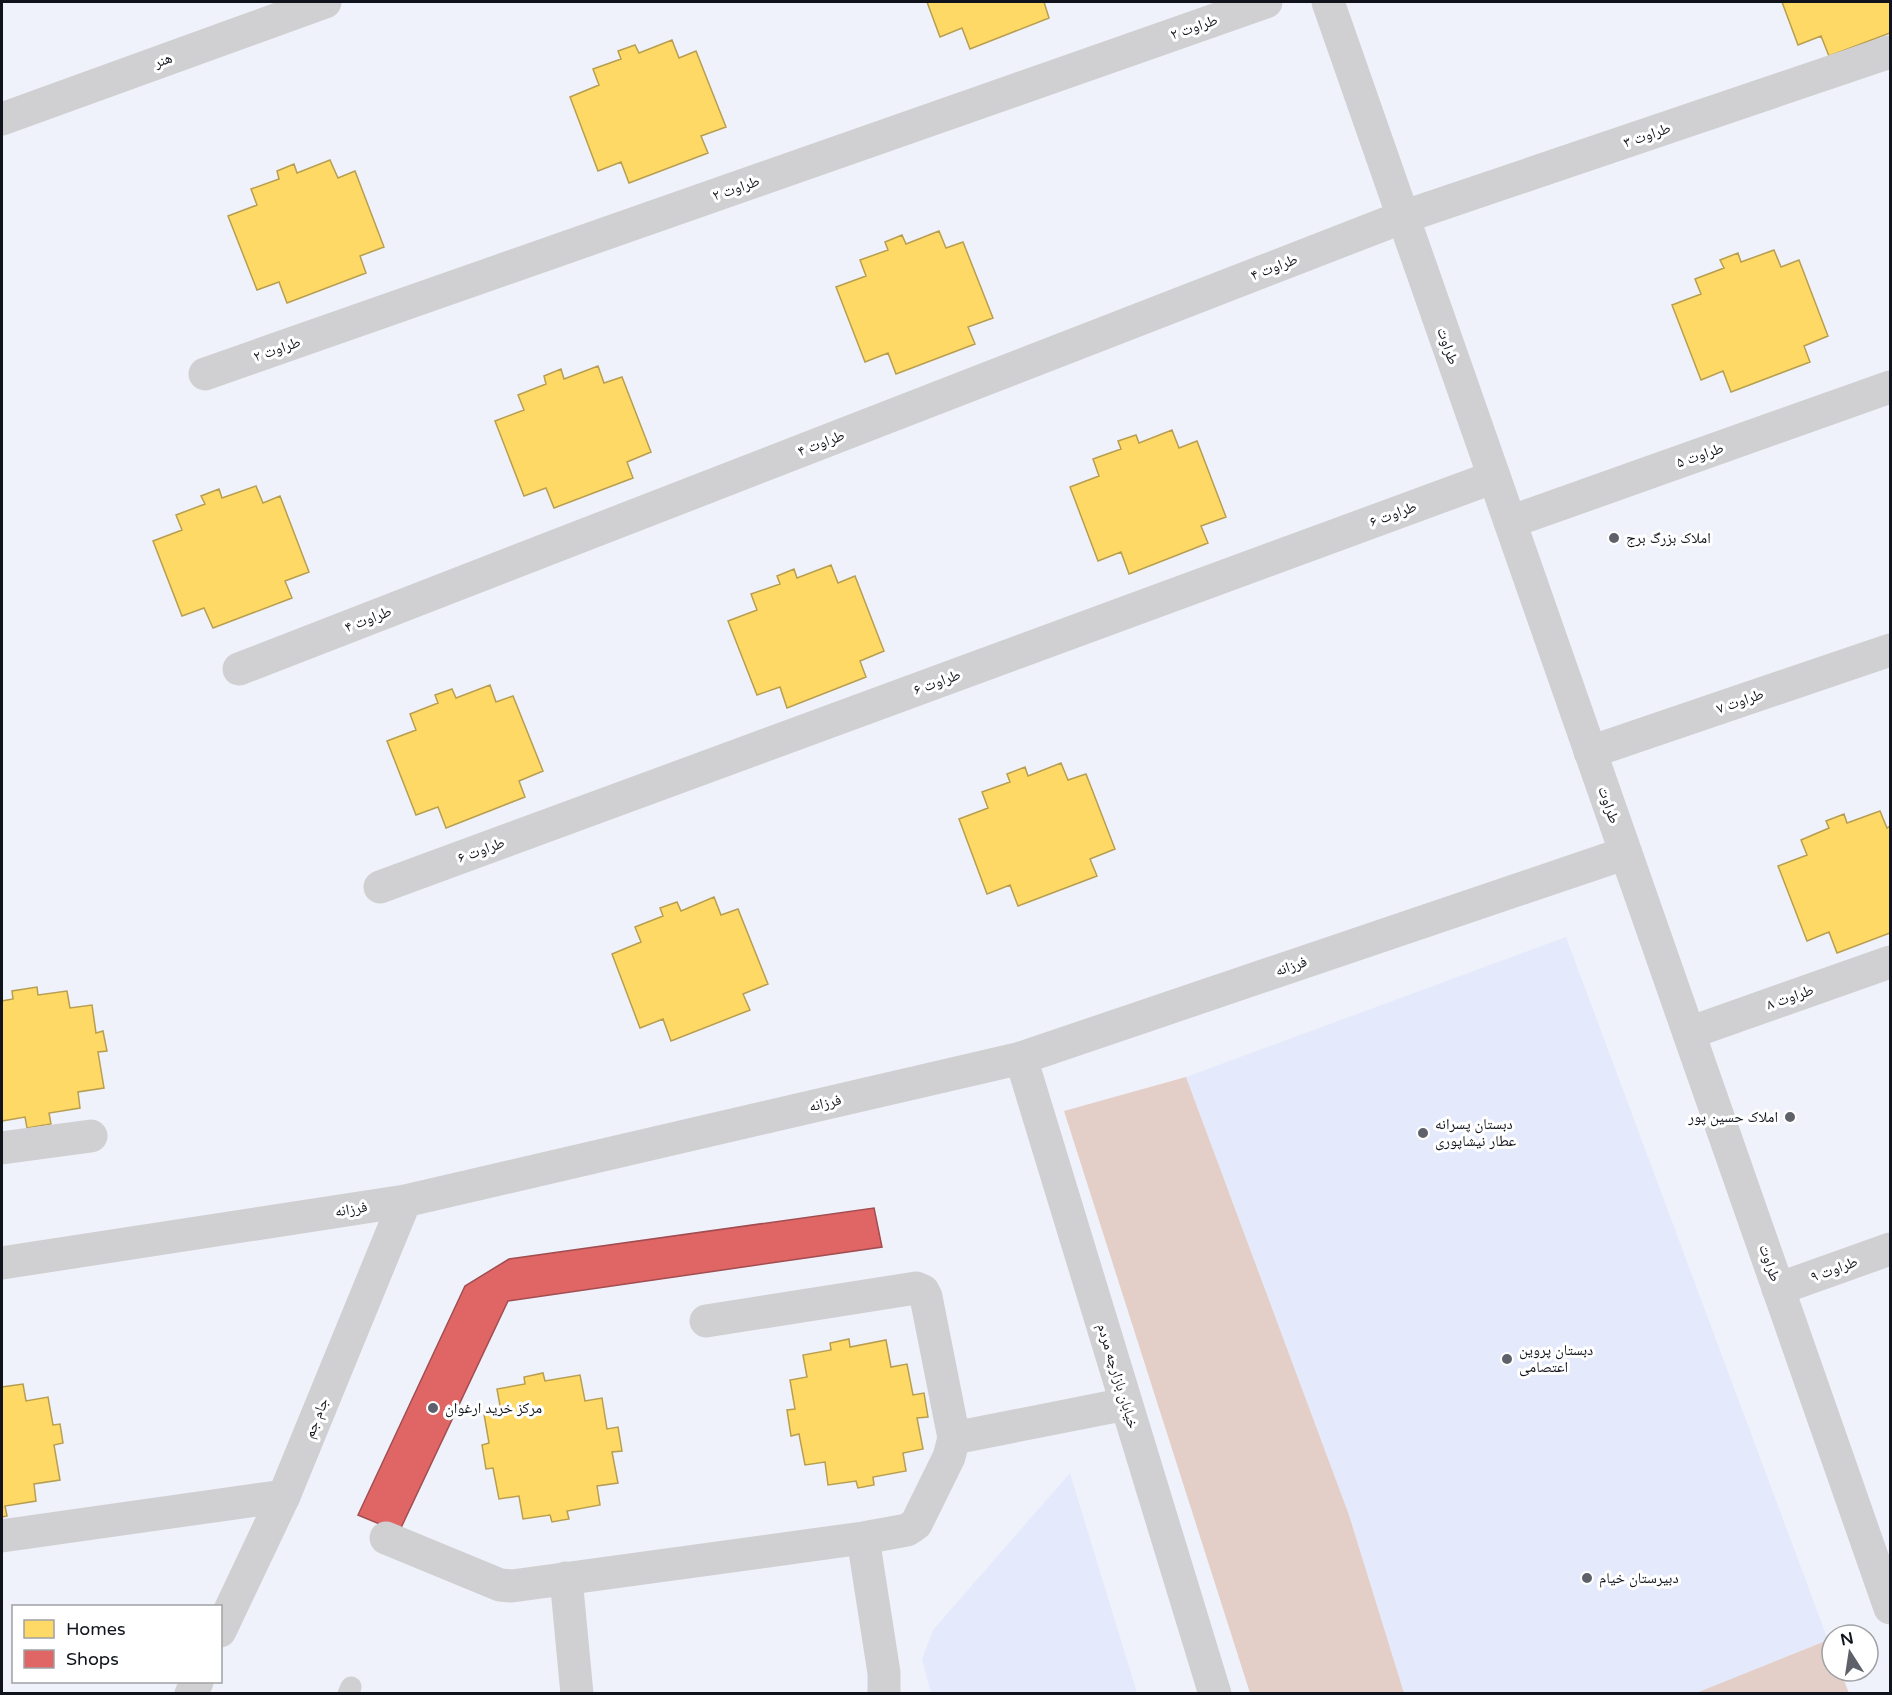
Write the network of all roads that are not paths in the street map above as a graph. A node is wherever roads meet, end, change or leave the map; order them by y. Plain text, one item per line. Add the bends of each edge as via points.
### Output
1 (325, 2) edge
2 (1266, 2) edge
3 (1328, 2) edge
4 (1890, 52) edge
5 (2, 119) edge
6 (1403, 217) junction
7 (205, 374) dead end
8 (1890, 387) edge
9 (1494, 477) junction
10 (1510, 522) junction
11 (1890, 650) edge
12 (239, 669) dead end
13 (1590, 752) junction
14 (1626, 853) junction
15 (380, 887) dead end
16 (1890, 962) edge
17 (1689, 1033) junction
18 (1021, 1058) junction
19 (91, 1136) dead end
20 (2, 1148) edge
21 (405, 1201) junction
22 (1890, 1249) edge
23 (2, 1263) edge
24 (1778, 1289) junction
25 (706, 1321) dead end
26 (1126, 1404) junction
27 (954, 1438) junction
28 (284, 1496) junction
29 (2, 1536) edge
30 (386, 1538) dead end
31 (863, 1538) junction
32 (566, 1578) junction
33 (1888, 1591) edge
34 (222, 1627) edge
35 (577, 1694) edge
36 (884, 1694) edge
37 (1215, 1694) edge

1 - 5 street, هنر
2 - 7 street, طراوت ۲
3 - 6 street, طراوت
4 - 6 street, طراوت ۳
6 - 9 street, طراوت
6 - 12 street, طراوت ۴
8 - 10 street, طراوت ۵
9 - 10 street, طراوت
9 - 15 street, طراوت ۶
10 - 13 street, طراوت
11 - 13 street, طراوت ۷
13 - 14 street, طراوت
14 - 17 street, طراوت
14 - 18 street, فرزانه
16 - 17 street, طراوت ۸
17 - 24 street, طراوت
18 - 21 street, فرزانه
18 - 26 street, خیابان بازارچه مردم
19 - 20 street
21 - 23 street, فرزانه
21 - 28 street, جام جم
22 - 24 street, طراوت ۹
24 - 33 street, طراوت
25 - 27 street via 916,1288 923,1291
26 - 27 street
26 - 37 street, خیابان بازارچه مردم
27 - 31 street via 949,1457 916,1524 907,1530
28 - 29 street
28 - 34 street, جام جم
30 - 32 street via 500,1585 523,1586
31 - 32 street
31 - 36 street
32 - 35 street

